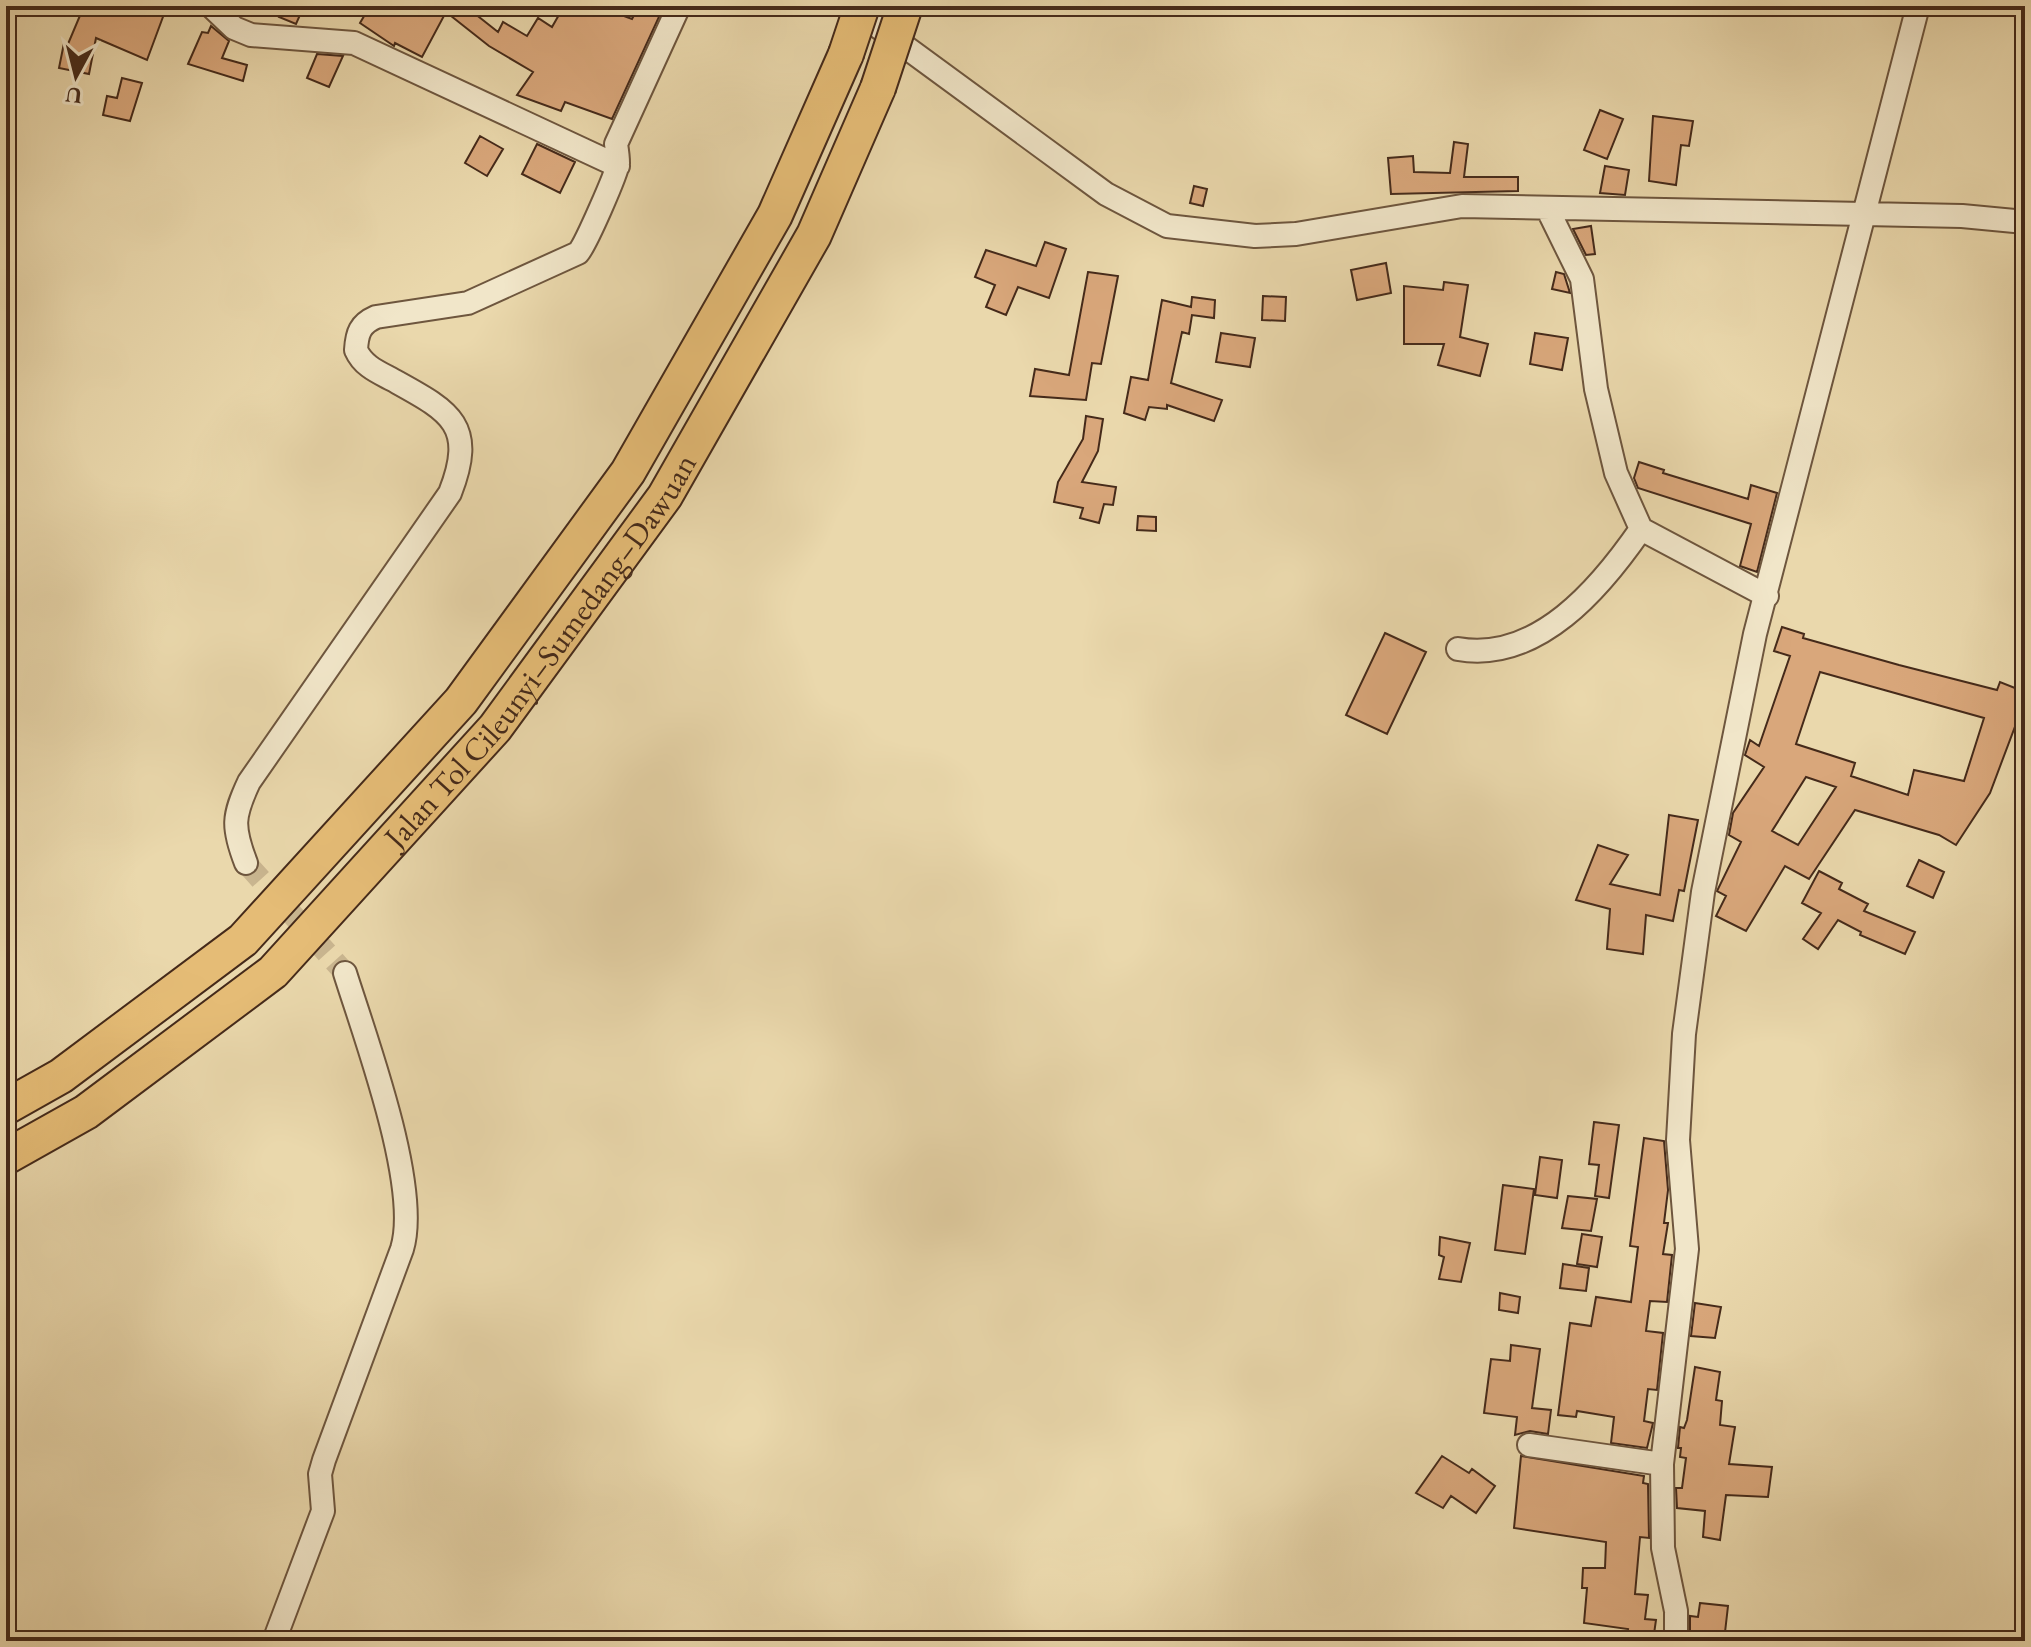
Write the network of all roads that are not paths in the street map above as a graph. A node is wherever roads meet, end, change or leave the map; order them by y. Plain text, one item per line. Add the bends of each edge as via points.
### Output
1 (211, 6) edge
2 (679, 6) edge
3 (849, 6) edge
4 (862, 6) edge
5 (905, 6) edge
6 (1918, 6) edge
7 (618, 166) junction
8 (1547, 208) junction
9 (1863, 217) junction
10 (2025, 222) edge
11 (1641, 529) junction
12 (1767, 596) junction
13 (1458, 649) dead end
14 (246, 863) tunnel mouth
15 (345, 973) tunnel mouth
16 (6, 1107) edge
17 (6, 1157) edge
18 (1529, 1445) dead end
19 (1662, 1464) junction
20 (274, 1641) edge
21 (1676, 1641) edge

1 - 7 street via 234,28 251,35 354,43
2 - 7 street via 616,144
3 - 8 street via 1106,194 1167,226 1269,235 1350,227 1462,206
4 - 16 highway, Jalan Tol Cileunyi–Sumedang–Dawuan, bridge via 775,215 628,472 461,701 243,940 61,1076
5 - 17 highway, Jalan Tol Cileunyi–Sumedang–Dawuan, bridge via 878,88 814,235 665,496 495,728 273,972 86,1112
6 - 9 street
7 - 14 street via 587,244 578,253 468,303 376,317 357,335 356,350 370,368 450,415 459,437 457,476 249,782 234,813
8 - 9 street
8 - 11 street via 1582,279 1596,389 1616,473
9 - 10 street via 1962,216
9 - 12 street
11 - 12 street
11 - 13 street via 1590,594 1558,621 1498,647
12 - 19 street via 1713,835 1684,1034 1678,1140 1687,1249
15 - 20 street via 390,1116 407,1224 324,1460 323,1511
18 - 19 street
19 - 21 street via 1663,1548 1676,1611

